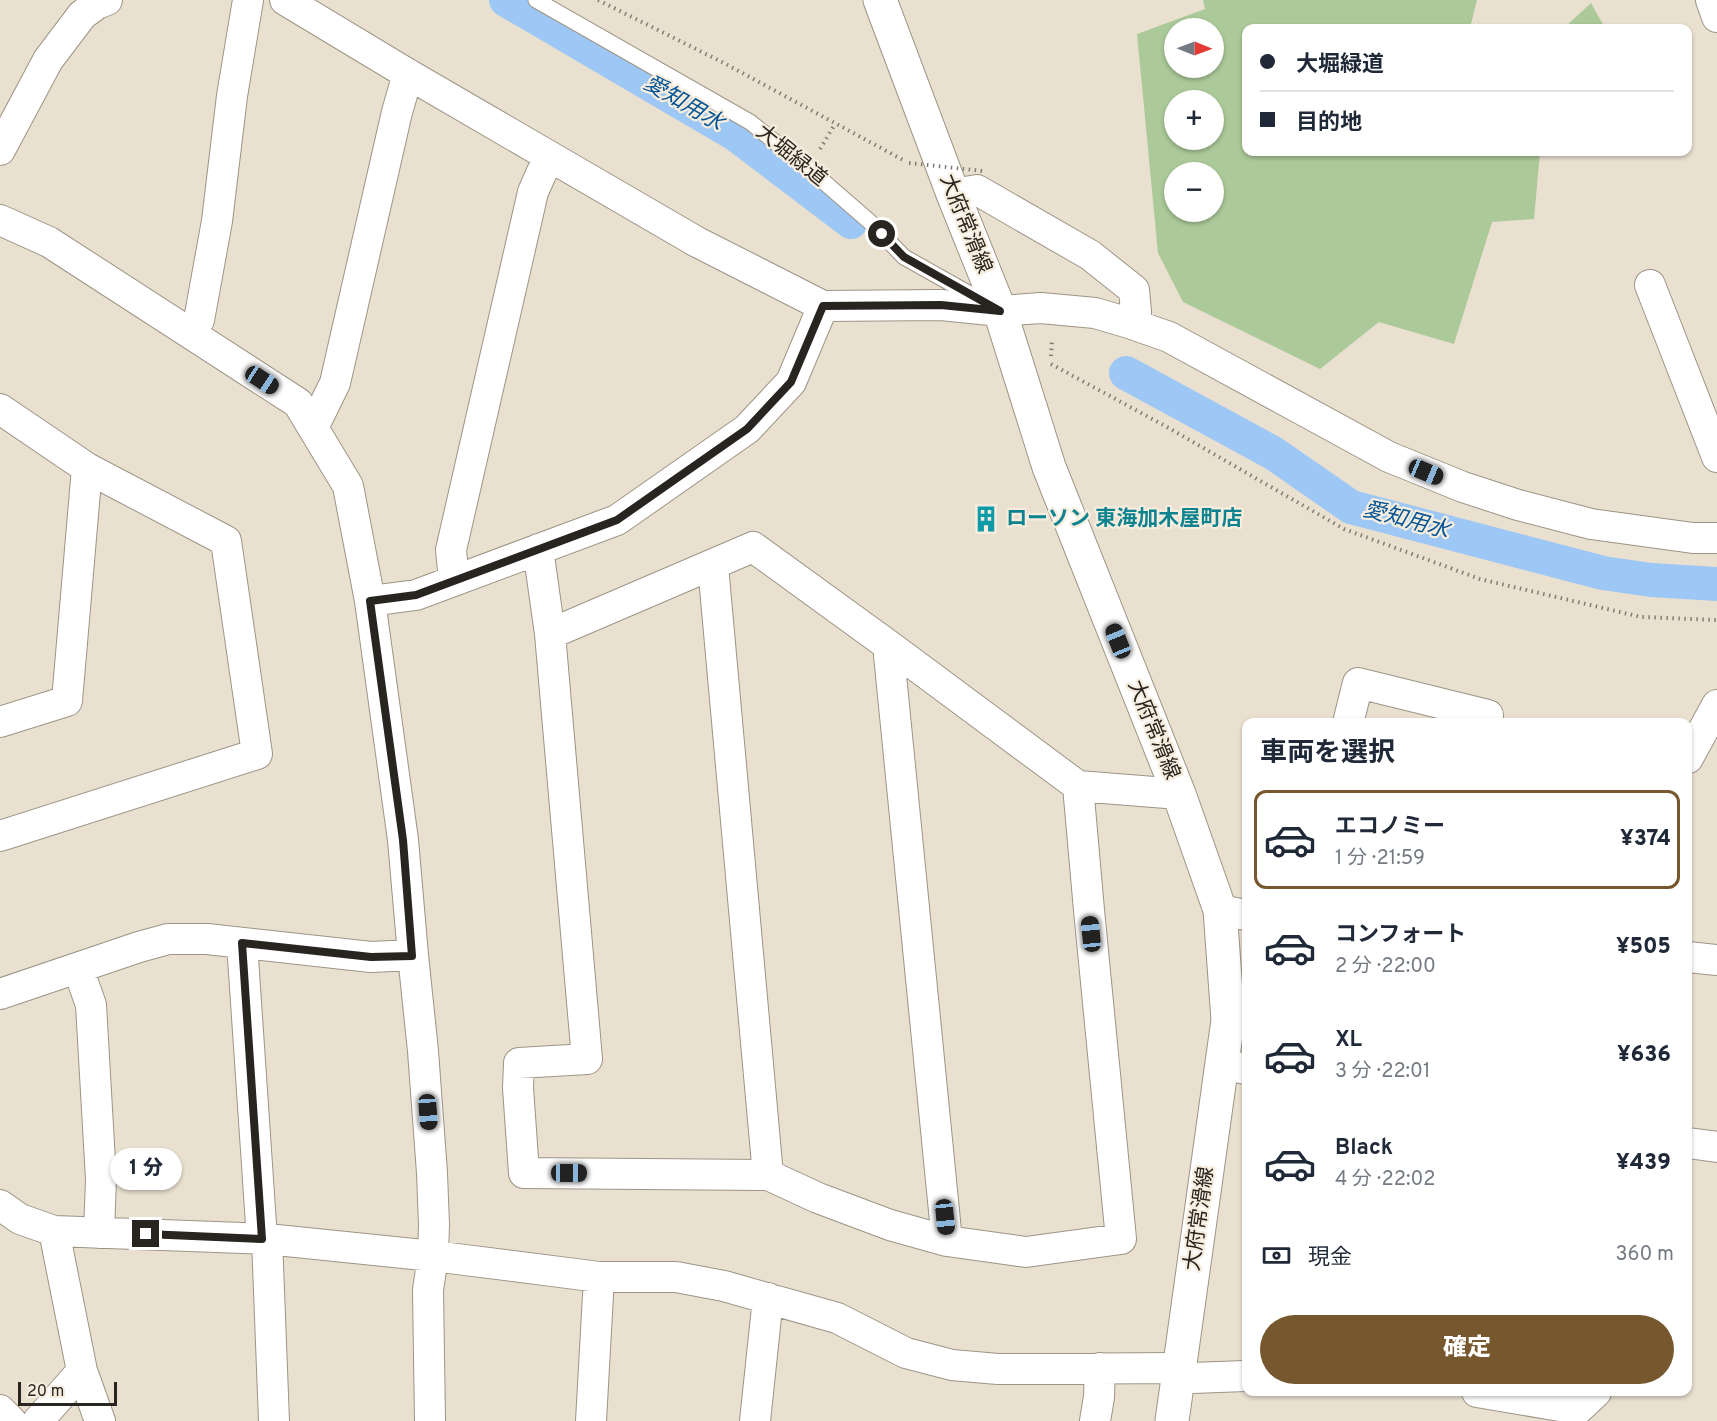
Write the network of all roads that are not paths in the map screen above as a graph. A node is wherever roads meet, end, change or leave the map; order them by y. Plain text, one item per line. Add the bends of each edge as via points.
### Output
1 (107, 0) edge
2 (248, 0) edge
3 (285, 0) edge
4 (536, 0) edge
5 (880, 0) edge
6 (1711, 0) edge
7 (1717, 17) edge
8 (408, 74) junction
9 (0, 150) edge
10 (549, 156) junction
11 (952, 194) junction
12 (0, 220) edge
13 (1650, 285) dead end
14 (823, 306) junction
15 (1000, 311) junction
16 (1135, 325) junction
17 (190, 333) junction
18 (0, 409) edge
19 (313, 428) junction
20 (1717, 457) edge
21 (87, 468) junction
22 (1717, 538) edge
23 (538, 549) junction
24 (713, 566) junction
25 (454, 580) junction
26 (370, 601) junction
27 (550, 634) junction
28 (888, 645) junction
29 (1717, 705) edge
30 (1349, 718) edge
31 (1487, 718) edge
32 (0, 722) edge
33 (1692, 751) edge
34 (1078, 786) junction
35 (1179, 794) junction
36 (0, 836) edge
37 (1233, 913) edge
38 (242, 943) junction
39 (412, 956) junction
40 (78, 968) junction
41 (0, 994) edge
42 (1234, 1067) edge
43 (1692, 1144) edge
44 (1717, 1147) edge
45 (768, 1175) junction
46 (0, 1205) edge
47 (54, 1231) junction
48 (99, 1233) junction
49 (264, 1239) junction
50 (947, 1241) junction
51 (432, 1256) junction
52 (600, 1277) junction
53 (768, 1298) junction
54 (1100, 1368) junction
55 (82, 1371) junction
56 (1179, 1372) junction
57 (1242, 1376) edge
58 (1501, 1396) edge
59 (1592, 1396) edge
60 (0, 1410) edge
61 (11, 1421) edge
62 (38, 1421) edge
63 (100, 1421) edge
64 (274, 1421) edge
65 (429, 1421) edge
66 (591, 1421) edge
67 (755, 1421) edge
68 (1095, 1421) edge
69 (1172, 1421) edge

1 - 9 street via 82,15 48,60
2 - 17 street via 217,221 199,320
3 - 8 street
4 - 15 lane, 大堀緑道 via 750,122 870,222 904,257
5 - 11 main road, 大府常滑線
6 - 7 street
8 - 10 street
8 - 19 street via 335,383
10 - 14 street via 697,242
10 - 25 street via 533,192 451,550
11 - 15 main road, 大府常滑線
11 - 16 street via 977,190 1090,255 1134,290
12 - 17 street via 49,242
13 - 20 street
14 - 15 street via 941,305
14 - 23 street via 791,382 747,429 617,520
15 - 16 street via 1041,308 1095,313
15 - 35 main road, 大府常滑線 via 1049,467
16 - 22 street via 1169,337 1389,457 1462,488 1591,524
17 - 19 street via 298,404
18 - 21 street
19 - 26 street via 348,486
21 - 32 street via 67,701
21 - 36 street via 226,541 257,754
23 - 25 street
23 - 27 street
24 - 27 street
24 - 28 street via 753,547
24 - 45 street
25 - 26 street via 416,595
26 - 39 street via 403,840
27 - 45 street via 587,1059 519,1063 525,1173
28 - 34 street
28 - 50 street
29 - 33 street
30 - 31 street via 1358,683
34 - 35 street
34 - 50 street via 1121,1239 1026,1251
35 - 37 main road, 大府常滑線
37 - 42 main road, 大府常滑線 via 1228,1020
38 - 39 street via 371,957
38 - 40 street via 168,939
38 - 49 street
39 - 51 street via 432,1173
40 - 41 street
40 - 48 street via 91,1005 101,1179
42 - 56 main road, 大府常滑線
43 - 44 street
45 - 50 street via 890,1225
46 - 47 street via 20,1219
47 - 48 street
47 - 55 street
48 - 49 street
49 - 51 street
49 - 64 street
51 - 52 street
51 - 65 street via 428,1290
52 - 53 street via 676,1277
52 - 66 street
53 - 54 street via 837,1318 906,1353 952,1365 998,1369
53 - 67 street
54 - 56 street
54 - 68 street
55 - 62 street
55 - 63 street
56 - 57 street via 1192,1378
56 - 69 main road, 大府常滑線
58 - 59 street via 1578,1409
60 - 61 street

